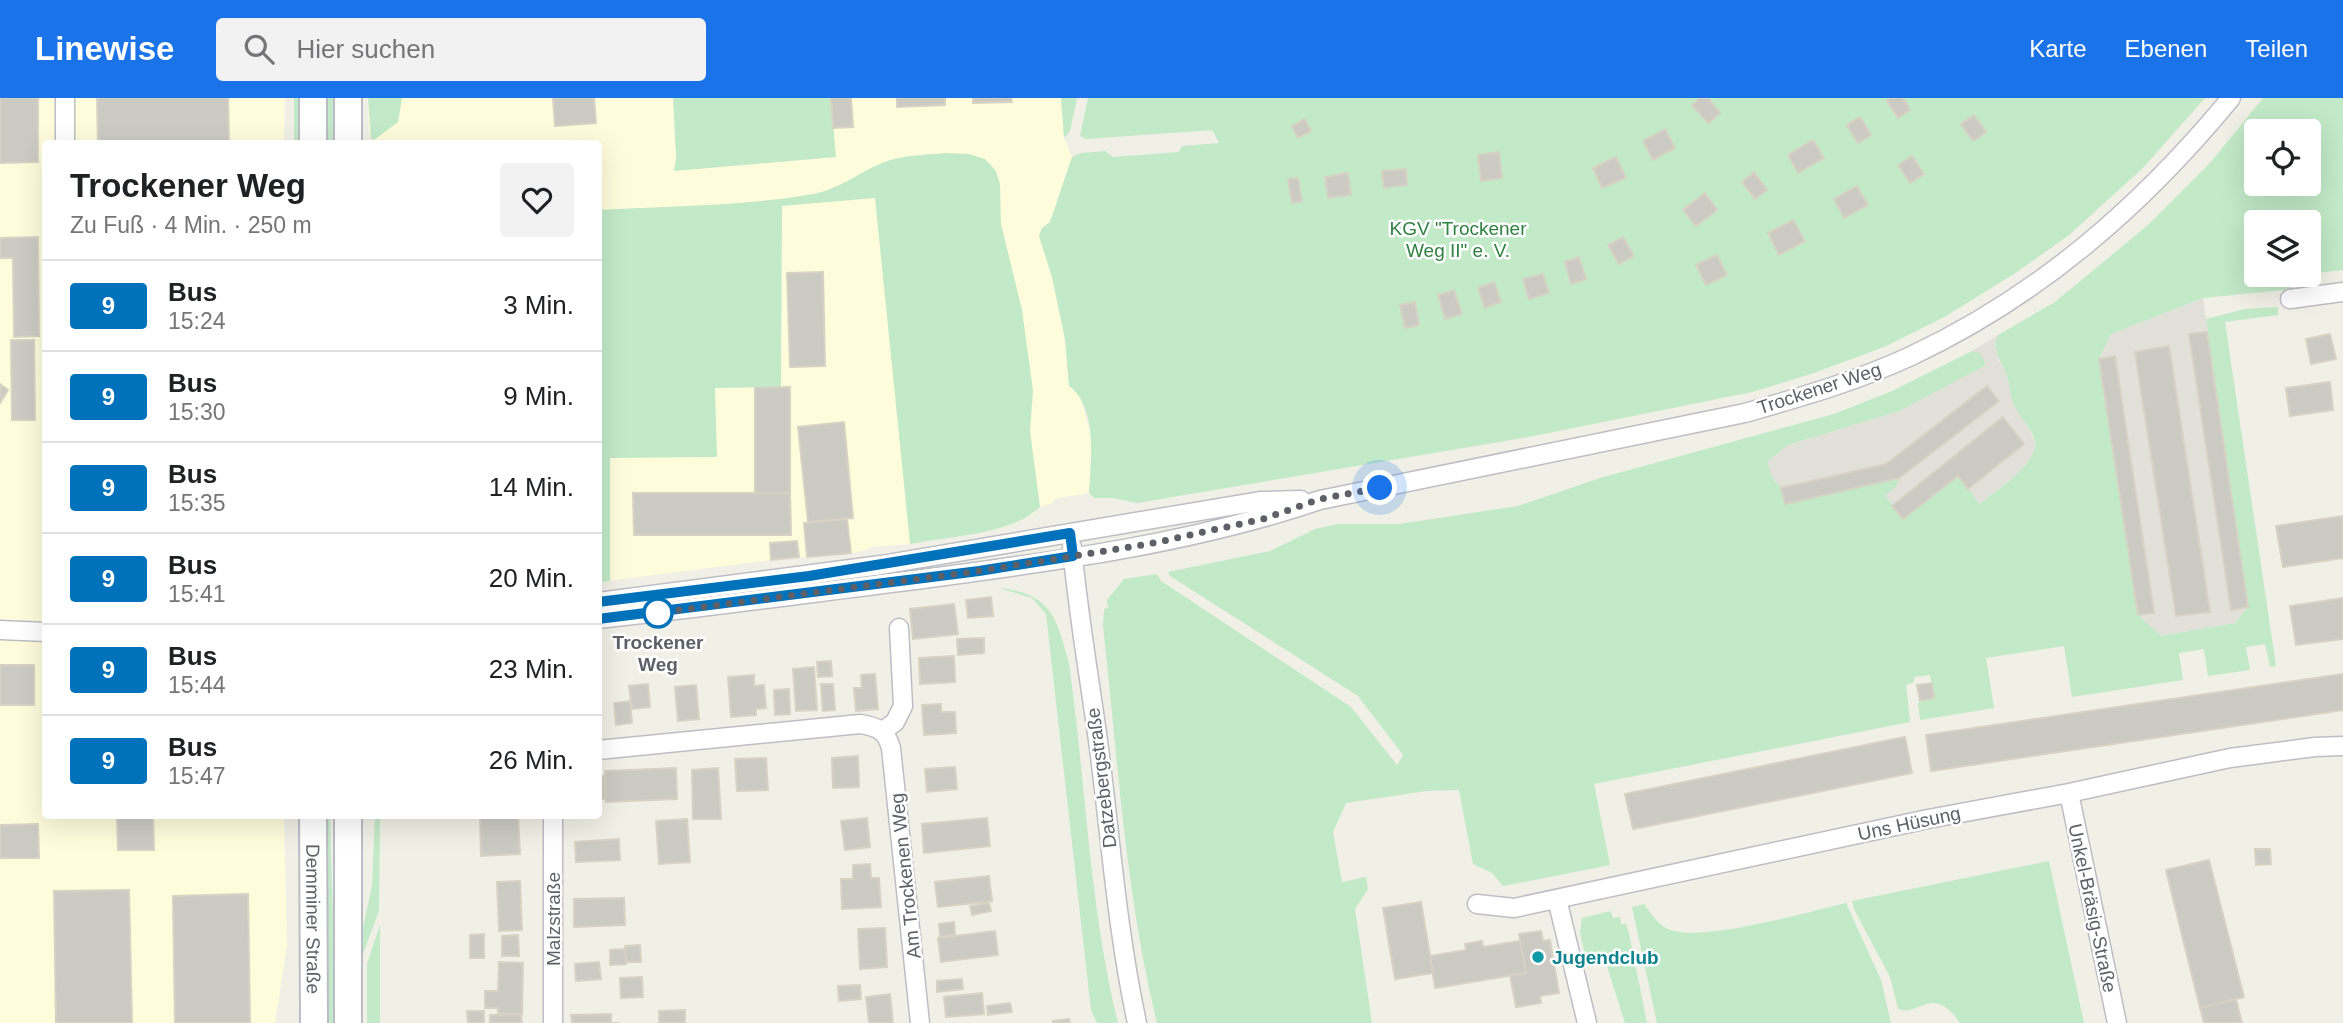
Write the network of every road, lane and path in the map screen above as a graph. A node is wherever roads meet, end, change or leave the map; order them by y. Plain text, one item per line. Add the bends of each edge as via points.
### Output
1 (65, 98) edge
2 (313, 98) edge
3 (348, 98) edge
4 (2231, 98) edge
5 (65, 140) edge
6 (313, 140) edge
7 (348, 140) edge
8 (2343, 292) edge
9 (2290, 299) dead end
10 (1320, 499) junction
11 (1070, 533) junction
12 (1073, 556) junction
13 (602, 602) edge
14 (602, 618) edge
15 (899, 628) dead end
16 (0, 631) edge
17 (42, 632) edge
18 (883, 731) junction
19 (2343, 746) edge
20 (602, 750) edge
21 (2069, 793) junction
22 (313, 819) edge
23 (348, 819) edge
24 (553, 819) edge
25 (1557, 899) junction
26 (1477, 904) dead end
27 (314, 1023) edge
28 (348, 1023) edge
29 (553, 1023) edge
30 (920, 1023) edge
31 (1137, 1023) edge
32 (1587, 1023) edge
33 (2117, 1023) edge

1 - 5 street
2 - 6 main road
3 - 7 main road
4 - 10 street, Trockener Weg via 2192,146 2072,258 2029,290 1911,356 1808,396 1745,413
8 - 9 street
10 - 11 street, Trockener Weg via 1260,501
10 - 12 street, Trockener Weg via 1263,519
11 - 12 street, Datzebergstraße
11 - 13 street, Trockener Weg via 809,576
12 - 14 street, Trockener Weg
12 - 31 street, Datzebergstraße via 1115,899
15 - 18 street via 903,706 895,722
16 - 17 street
18 - 20 street via 860,724
18 - 30 street, Am Trockenen Weg via 891,748
19 - 21 street, Uns Hüsung via 2230,758
21 - 25 street, Uns Hüsung
21 - 33 street, Unkel-Bräsig-Straße
22 - 27 main road, Demminer Straße
23 - 28 main road, Demminer Straße
24 - 29 street, Malzstraße
25 - 26 street, Uns Hüsung via 1514,908
25 - 32 street

